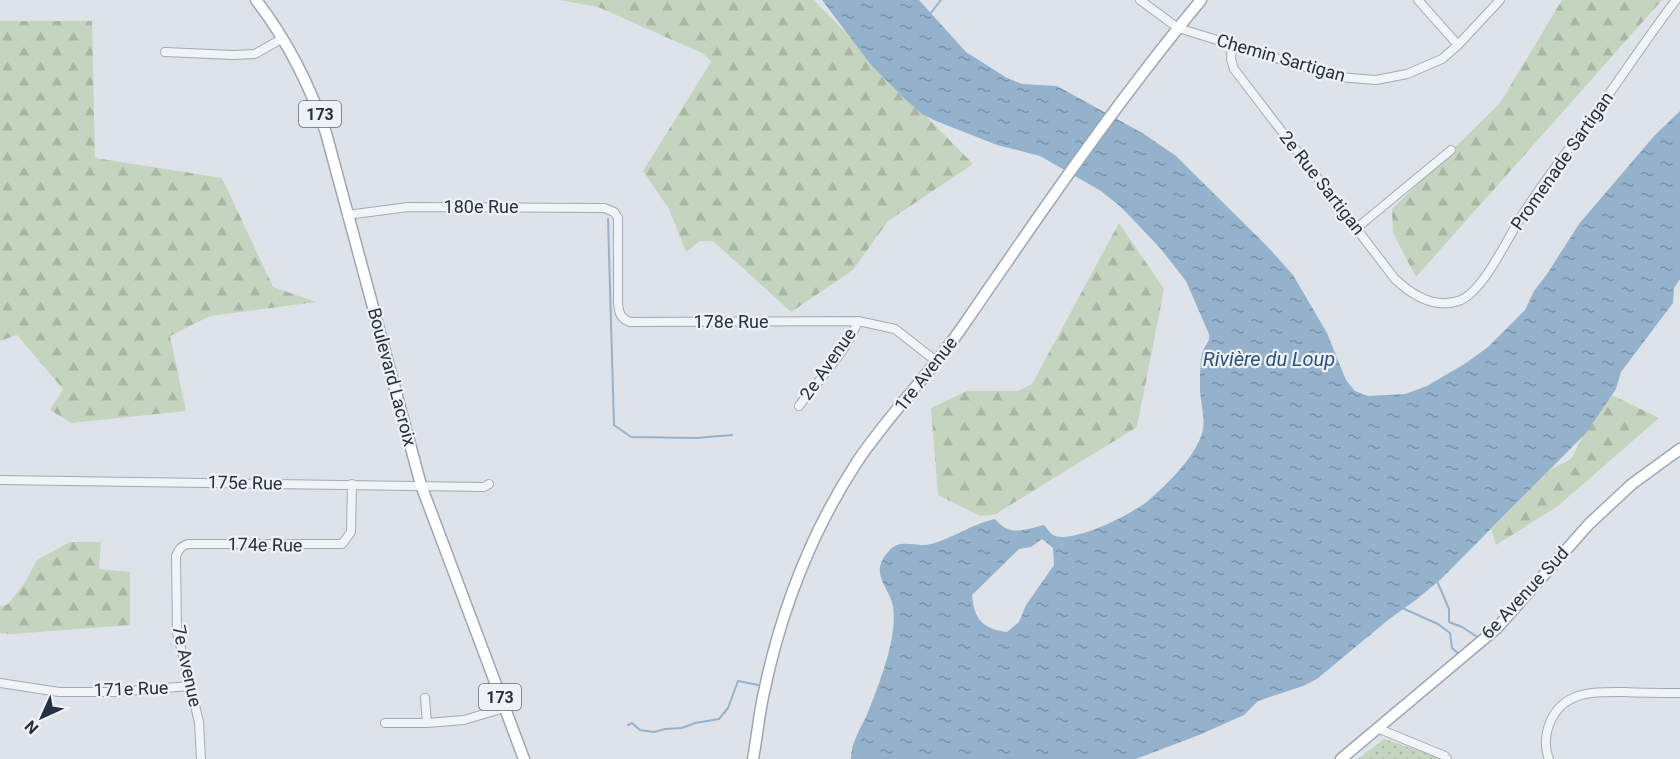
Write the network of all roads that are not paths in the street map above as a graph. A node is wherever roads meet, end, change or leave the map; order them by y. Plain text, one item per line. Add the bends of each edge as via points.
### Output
1 (256, 0) edge
2 (1140, 0) edge
3 (1201, 0) edge
4 (1418, 0) edge
5 (1500, 0) edge
6 (1676, 0) edge
7 (1178, 27) junction
8 (283, 39) junction
9 (1232, 45) junction
10 (1458, 45) junction
11 (165, 52) dead end
12 (1451, 150) dead end
13 (614, 212) joint
14 (347, 215) junction
15 (1358, 227) junction
16 (1436, 302) joint
17 (858, 321) junction
18 (936, 361) junction
19 (799, 406) dead end
20 (1680, 449) edge
21 (0, 480) edge
22 (352, 484) junction
23 (489, 484) dead end
24 (421, 485) junction
25 (188, 544) joint
26 (0, 683) edge
27 (190, 686) junction
28 (1680, 693) edge
29 (425, 698) dead end
30 (504, 708) junction
31 (385, 723) dead end
32 (427, 723) junction
33 (1377, 728) junction
34 (201, 759) edge
35 (524, 759) edge
36 (753, 759) edge
37 (1341, 759) edge
38 (1447, 759) edge
39 (1550, 759) edge

1 - 8 main road, Boulevard Lacroix / 173
2 - 7 street, Chemin Sartigan
3 - 7 main road, 1re Avenue
4 - 10 street
5 - 10 street, Chemin Sartigan
6 - 16 street, Promenade Sartigan via 1525,211 1484,279 1461,299
7 - 9 street, Chemin Sartigan
7 - 18 main road, 1re Avenue via 1049,199
8 - 11 street via 255,54
8 - 14 main road, Boulevard Lacroix / 173 via 317,106
9 - 10 street, Chemin Sartigan via 1338,77 1376,80 1407,74 1442,59
9 - 15 street, 2e Rue Sartigan via 1234,69
12 - 15 street
13 - 14 street, 180e Rue via 604,208 408,207
13 - 17 street, 178e Rue via 619,225 618,303 623,320
14 - 24 main road, Boulevard Lacroix / 173
15 - 16 street, 2e Rue Sartigan via 1395,279 1407,290
17 - 18 street, 178e Rue via 895,330
17 - 19 street, 2e Avenue via 853,335
18 - 36 main road, 1re Avenue via 858,461 812,545 772,659
20 - 33 main road, 6e Avenue Sud via 1632,484 1589,524 1497,628
21 - 22 street, 175e Rue
22 - 24 street, 175e Rue
22 - 25 street, 174e Rue via 351,532 342,544
23 - 24 street, 175e Rue
24 - 30 main road, Boulevard Lacroix / 173
25 - 27 street, 7e Avenue via 176,556 176,621
26 - 27 street, 171e Rue via 59,692
27 - 34 street, 7e Avenue via 199,722
28 - 39 street via 1593,692 1574,697 1551,718 1546,733
29 - 32 street
30 - 32 street via 464,720
30 - 35 main road, Boulevard Lacroix / 173
31 - 32 street
33 - 37 main road, 6e Avenue Sud
33 - 38 street

